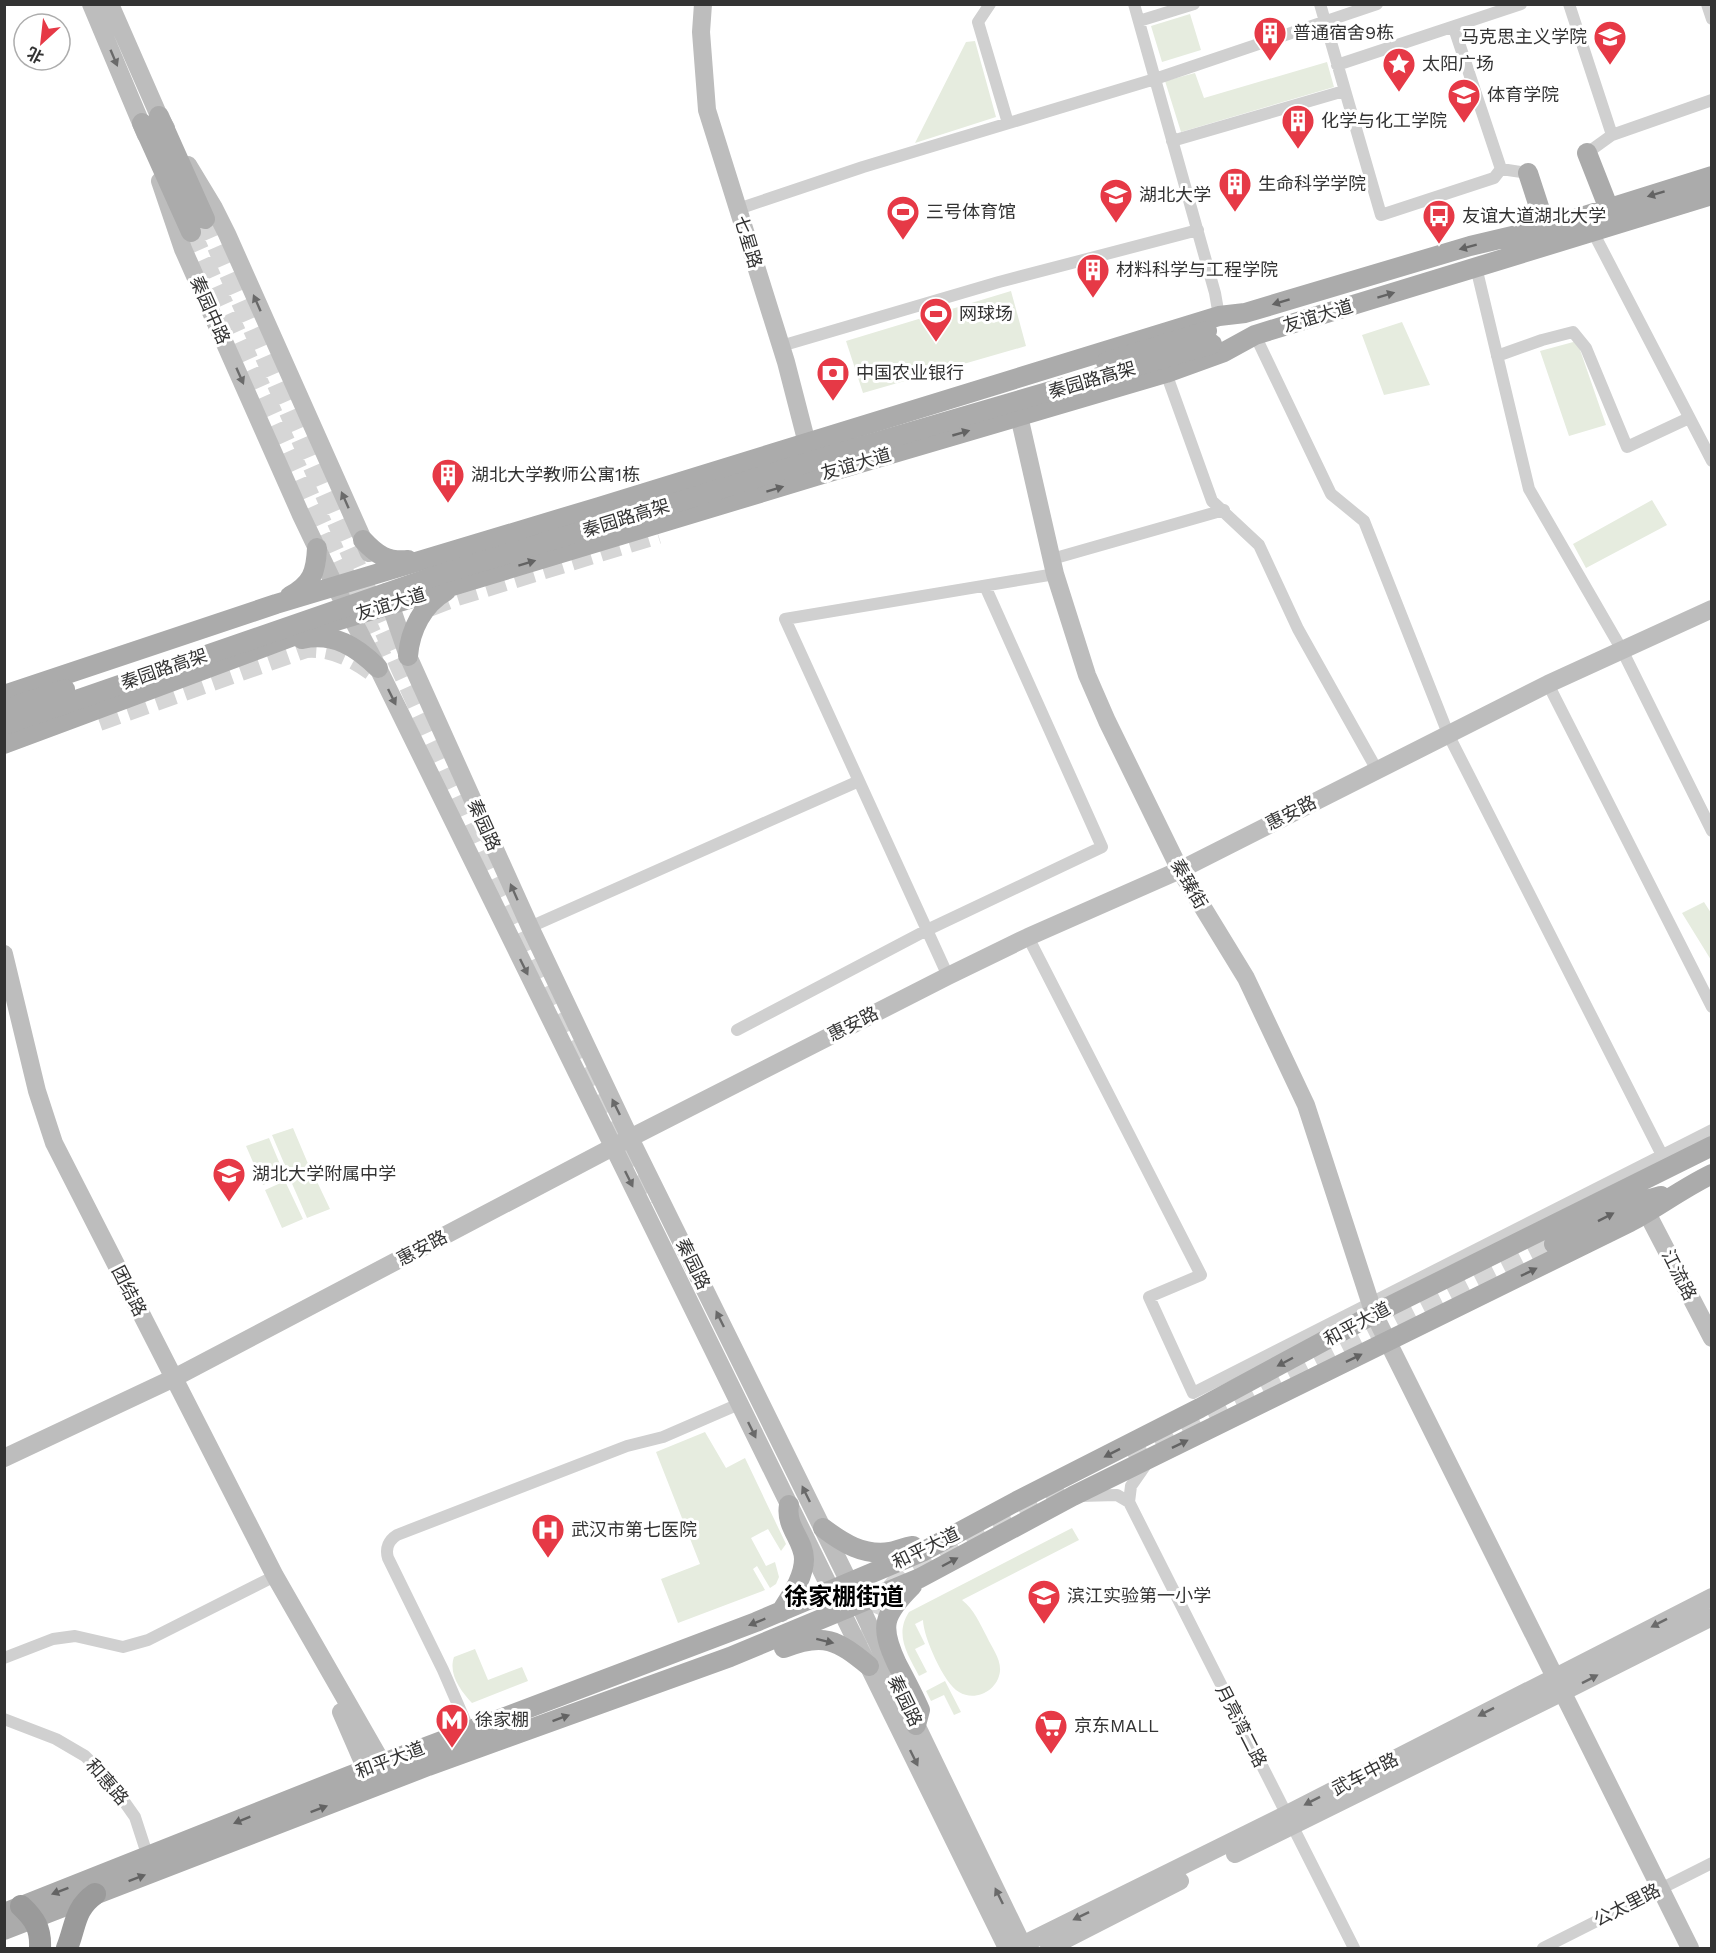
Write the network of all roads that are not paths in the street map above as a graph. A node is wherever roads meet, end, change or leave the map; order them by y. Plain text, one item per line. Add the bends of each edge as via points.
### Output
1 (91, 4) edge
2 (110, 4) edge
3 (703, 4) edge
4 (990, 4) edge
5 (1134, 4) edge
6 (1194, 4) edge
7 (1320, 4) edge
8 (1377, 4) edge
9 (1521, 4) edge
10 (1569, 4) edge
11 (1707, 4) edge
12 (1505, 7) edge
13 (1712, 20) edge
14 (1139, 21) junction
15 (1325, 22) junction
16 (1454, 28) junction
17 (1337, 65) junction
18 (1155, 79) junction
19 (1344, 91) junction
20 (1712, 100) edge
21 (151, 119) junction
22 (1008, 123) junction
23 (1612, 135) junction
24 (1172, 141) junction
25 (1587, 153) joint
26 (1501, 169) junction
27 (1528, 173) joint
28 (1712, 176) edge
29 (1712, 195) edge
30 (738, 209) junction
31 (1609, 209) junction
32 (198, 226) tunnel mouth
33 (1546, 228) junction
34 (1198, 231) junction
35 (1593, 232) junction
36 (1476, 267) junction
37 (1245, 313) joint
38 (1213, 330) junction
39 (1255, 335) junction
40 (781, 346) junction
41 (1497, 356) junction
42 (1166, 373) junction
43 (1019, 416) junction
44 (1689, 418) junction
45 (807, 442) junction
46 (1712, 461) edge
47 (816, 476) junction
48 (747, 497) junction
49 (1224, 510) junction
50 (702, 520) dead end
51 (363, 540) junction
52 (317, 548) junction
53 (432, 557) junction
54 (1053, 567) junction
55 (379, 572) junction
56 (464, 582) junction
57 (335, 586) junction
58 (985, 586) junction
59 (276, 604) junction
60 (391, 604) junction
61 (1712, 609) edge
62 (349, 612) junction
63 (1622, 650) junction
64 (408, 656) junction
65 (230, 658) junction
66 (378, 668) junction
67 (1548, 684) junction
68 (4, 695) edge
69 (4, 710) edge
70 (99, 721) tunnel mouth
71 (4, 725) edge
72 (1449, 736) junction
73 (4, 745) edge
74 (1377, 770) junction
75 (859, 781) junction
76 (1712, 831) edge
77 (1180, 870) junction
78 (530, 927) junction
79 (927, 930) junction
80 (1028, 937) junction
81 (4, 954) edge
82 (948, 976) junction
83 (1710, 1002) edge
84 (737, 1030) dead end
85 (1712, 1130) edge
86 (630, 1138) junction
87 (1712, 1146) edge
88 (613, 1147) junction
89 (1662, 1155) junction
90 (1712, 1174) edge
91 (1681, 1190) junction
92 (1647, 1213) junction
93 (1554, 1244) tunnel mouth
94 (1372, 1308) junction
95 (1712, 1338) edge
96 (1387, 1341) junction
97 (174, 1378) junction
98 (739, 1404) junction
99 (4, 1458) edge
100 (1150, 1459) junction
101 (1073, 1497) junction
102 (1129, 1502) junction
103 (789, 1505) junction
104 (823, 1528) junction
105 (924, 1551) junction
106 (275, 1576) junction
107 (920, 1578) junction
108 (841, 1587) junction
109 (1712, 1597) edge
110 (850, 1607) junction
111 (781, 1612) junction
112 (1712, 1617) edge
113 (730, 1657) junction
114 (4, 1658) edge
115 (869, 1666) junction
116 (1559, 1684) junction
117 (4, 1719) edge
118 (916, 1725) junction
119 (469, 1730) junction
120 (379, 1775) junction
121 (1289, 1821) junction
122 (148, 1857) junction
123 (1712, 1863) edge
124 (1661, 1888) junction
125 (95, 1894) junction
126 (20, 1912) edge
127 (4, 1930) edge
128 (40, 1948) edge
129 (67, 1948) edge
130 (1018, 1948) edge
131 (1049, 1948) edge
132 (1354, 1948) edge
133 (1543, 1948) edge
134 (1690, 1948) edge

1 -> 21 street, 秦园中路
2 - 21 street, 秦园中路
3 - 30 street, 七星路 via 701,32 707,110
4 - 22 street via 978,22
5 - 14 street
6 - 14 street
7 - 15 street
8 - 15 street
9 - 12 street
10 - 23 street
11 - 13 street
12 - 16 street
14 - 18 street
15 - 17 street
15 - 18 street
16 - 17 street
16 - 26 street
17 - 19 street
18 - 22 street
18 - 24 street
19 - 24 street
19 - 26 street via 1382,215 1494,178
20 - 23 street
21 - 32 main road
51 -> 21 street, 秦园中路 via 214,208
21 -> 52 street, 秦园中路 via 183,249
22 - 30 street
23 - 25 street
24 - 34 street
25 - 31 main road
26 - 27 street
27 - 33 main road
28 -> 31 main road, 友谊大道
29 - 35 main road, 友谊大道
30 - 40 street, 七星路
31 - 33 main road, 友谊大道
33 -> 37 main road, 友谊大道 via 1470,246
34 - 38 street via 1215,293
34 - 40 street via 999,282
35 - 36 main road, 友谊大道
35 - 44 street
39 -> 36 main road, 友谊大道
36 - 41 street
37 - 38 main road, 秦园路高架
38 - 39 main road, 秦园路高架
38 - 45 main road, 友谊大道
38 - 69 main road, 秦园路高架, bridge via 393,578
38 - 71 main road, 秦园路高架, bridge via 835,454 441,574
39 - 42 main road, 友谊大道 via 1224,352
39 - 72 street via 1331,494 1364,521
40 - 45 street, 七星路
41 - 44 street via 1573,332 1586,348 1627,447
41 - 63 street via 1529,489
42 - 43 main road, 友谊大道
42 - 49 street via 1212,501
47 -> 43 main road, 友谊大道
43 - 54 street, 秦臻街
44 - 46 street
45 - 47 street, 七星路
45 - 53 main road, 友谊大道
48 -> 47 main road, 友谊大道
48 - 50 main road
56 -> 48 main road, 友谊大道
49 - 54 street
49 - 74 street via 1259,545 1298,628
51 - 53 main road via 376,554 395,561
51 - 55 street, 秦园中路
52 - 57 street, 秦园中路
52 - 59 main road via 313,576 302,590
53 - 55 main road, 友谊大道
54 - 58 street
54 - 77 street, 秦臻街 via 1096,697
55 - 57 main road, 友谊大道
55 - 60 street, 秦园路
56 - 60 main road, 友谊大道
56 - 64 main road via 443,592 425,609 413,631
57 - 59 main road, 友谊大道
57 - 62 street, 秦园中路
58 - 75 street via 785,619
58 - 79 street via 1102,847
59 - 68 main road, 友谊大道
60 - 62 main road, 友谊大道
60 - 64 street, 秦园路
61 - 63 street, 惠安路
62 - 65 main road, 友谊大道
62 - 66 street, 秦园路
63 - 67 street, 惠安路
63 - 76 street
78 -> 64 street, 秦园路
65 - 66 main road via 312,636 331,637 355,647
65 - 73 main road, 友谊大道
66 -> 88 street, 秦园路
67 - 72 street, 惠安路
67 - 83 street
70 - 73 main road via 33,742
72 - 74 street, 惠安路
72 - 89 street
74 - 77 street, 惠安路
75 - 78 street
75 - 79 street
77 - 80 street, 惠安路
77 - 94 street, 秦臻街 via 1246,978 1292,1073
86 -> 78 street, 秦园路
79 - 82 street
79 - 84 street
80 - 82 street, 惠安路
80 - 94 street via 1201,1275 1149,1297 1193,1393
81 - 97 street, 团结路 via 54,1143
82 - 86 street, 惠安路
85 - 89 street
86 - 88 street, 惠安路
104 -> 86 street, 秦园路
87 - 94 main road, 和平大道
88 - 97 street, 惠安路
88 -> 98 street, 秦园路
89 - 94 street
90 - 91 main road, 和平大道
91 - 92 main road, 和平大道
93 -> 91 main road via 1629,1205
92 - 95 street, 江流路
96 -> 92 main road, 和平大道
94 - 96 street, 秦臻街
94 -> 105 main road, 和平大道 via 1200,1408
100 -> 96 main road, 和平大道
96 - 116 street, 秦臻街
97 - 99 street, 惠安路
97 - 106 street, 团结路
98 -> 103 street, 秦园路
98 - 119 street via 663,1437 627,1446 390,1540 388,1558
100 - 101 main road, 和平大道
100 - 102 street via 1131,1486
101 - 102 street via 1117,1495
107 -> 101 main road, 和平大道
102 - 121 street, 月亮湾二路
103 - 108 street, 秦园路
103 - 111 main road via 787,1516 804,1561
104 - 105 main road via 848,1546 867,1552 912,1545
104 - 108 street, 秦园路
105 - 108 main road, 和平大道
106 - 114 street via 148,1640 123,1647 75,1636 53,1639
106 - 120 street, 团结路
107 - 110 main road, 和平大道
107 - 118 main road via 892,1608 885,1632 920,1710
108 - 110 street, 秦园路
108 - 111 main road, 和平大道
109 -> 116 street, 武车中路
110 - 113 main road, 和平大道
110 - 115 street, 秦园路
110 - 118 street, 秦园路
111 -> 119 main road, 和平大道
116 -> 112 street, 武车中路
113 -> 115 main road via 751,1662 819,1639 847,1649
120 -> 113 main road, 和平大道 via 444,1760
115 -> 130 street, 秦园路
116 - 121 street, 武车中路
116 - 124 street, 秦臻街
117 - 122 street, 和惠路 via 56,1739 85,1756 109,1780 135,1817
130 -> 118 street, 秦园路
119 - 120 main road, 和平大道
120 -> 122 main road, 和平大道
125 -> 120 main road, 和平大道
121 -> 130 street, 武车中路
121 - 131 street, 武车中路
121 - 132 street, 月亮湾二路
122 -> 126 main road, 和平大道
123 - 124 street, 公太里路
124 - 133 street, 公太里路
124 - 134 street, 秦臻街
125 - 126 main road, 和平大道
125 - 129 highway via 77,1915
126 - 127 main road, 和平大道
126 - 128 highway via 40,1930

